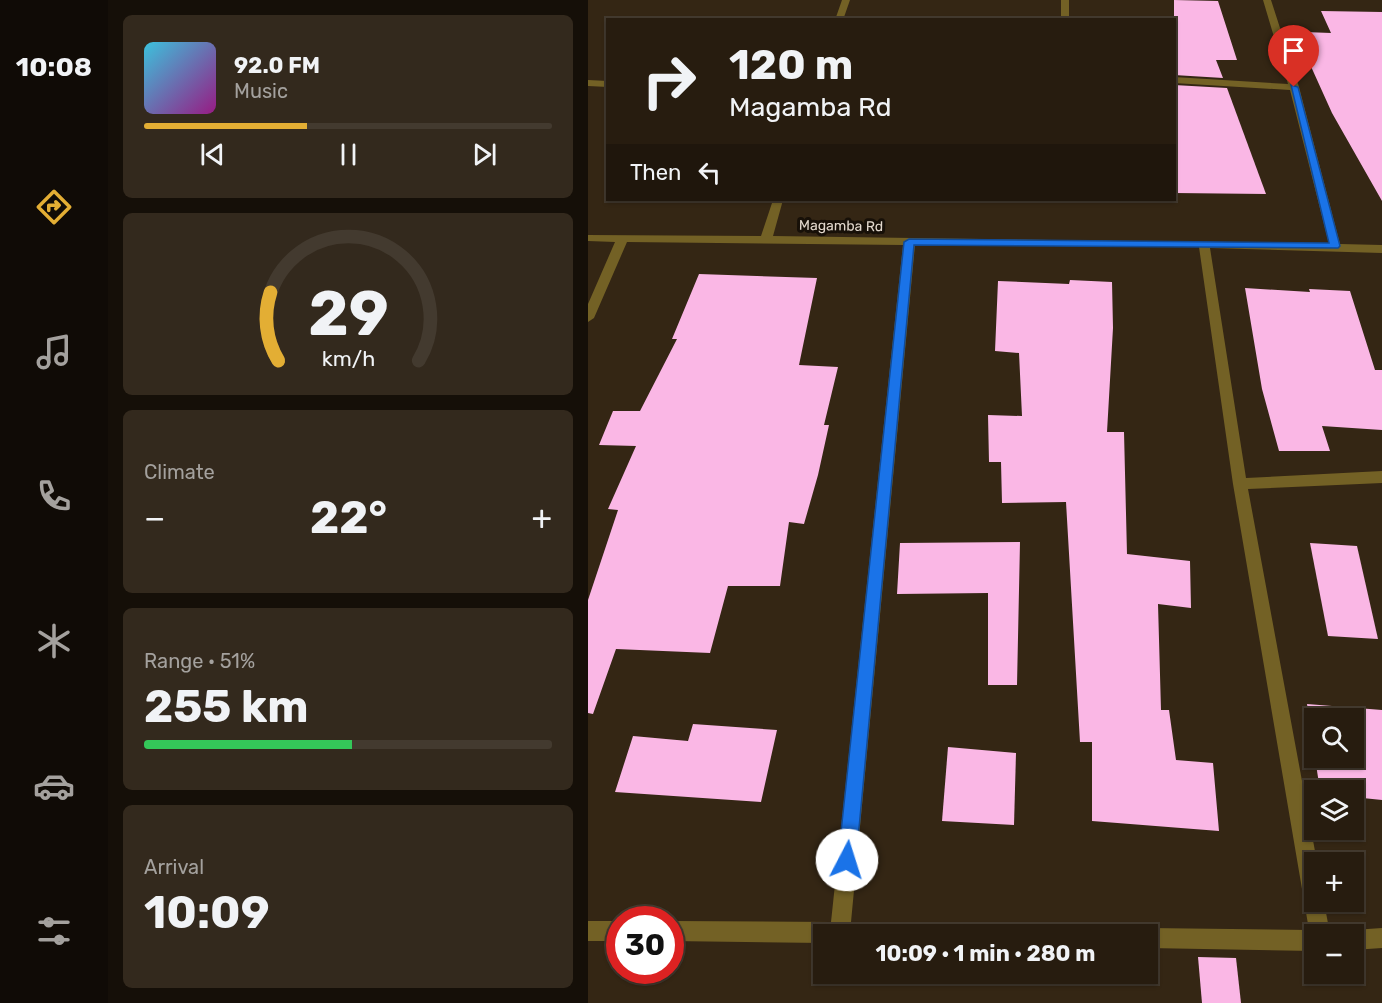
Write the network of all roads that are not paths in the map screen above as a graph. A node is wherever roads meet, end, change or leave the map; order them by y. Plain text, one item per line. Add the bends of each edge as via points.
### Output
1 (846, 0) edge
2 (1065, 0) edge
3 (1267, 0) edge
4 (840, 18) edge
5 (1065, 18) edge
6 (1176, 80) edge
7 (588, 83) edge
8 (606, 84) edge
9 (1294, 87) junction
10 (778, 201) edge
11 (588, 238) edge
12 (622, 239) junction
13 (766, 239) junction
14 (909, 242) junction
15 (1204, 244) junction
16 (1335, 246) junction
17 (1382, 249) edge
18 (588, 318) edge
19 (1382, 477) edge
20 (1240, 484) junction
21 (841, 924) edge
22 (1318, 924) edge
23 (588, 931) edge
24 (606, 931) edge
25 (684, 931) edge
26 (813, 931) edge
27 (1158, 938) edge
28 (1382, 938) edge
29 (1364, 939) edge
30 (1304, 941) edge

1 - 4 street
2 - 5 street
3 - 9 street
6 - 9 street
7 - 8 street
9 - 16 street
10 - 13 street
11 - 12 street, Magamba Rd
12 - 13 street, Magamba Rd
12 - 18 street
13 - 14 street, Magamba Rd
14 - 15 street, Magamba Rd
14 - 21 street
15 - 16 street, Magamba Rd
15 - 20 street
16 - 17 street, Magamba Rd
19 - 20 street
20 - 22 street
23 - 24 street
25 - 26 street
27 - 30 street
28 - 29 street

